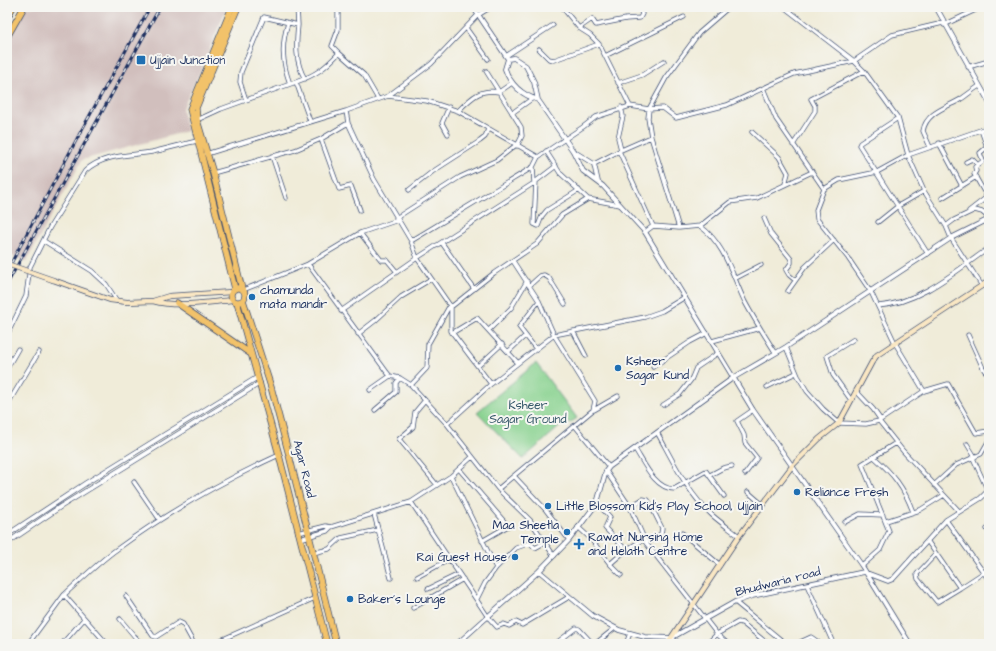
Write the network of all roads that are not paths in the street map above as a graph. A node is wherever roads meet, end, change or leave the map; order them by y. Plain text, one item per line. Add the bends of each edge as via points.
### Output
1 (13, 7) edge
2 (24, 7) edge
3 (232, 7) edge
4 (238, 7) edge
5 (297, 7) edge
6 (338, 7) edge
7 (473, 7) edge
8 (490, 7) edge
9 (562, 7) edge
10 (639, 7) edge
11 (729, 7) edge
12 (784, 7) edge
13 (936, 7) edge
14 (982, 7) edge
15 (478, 15) junction
16 (684, 17) dead end
17 (7, 18) edge
18 (288, 23) junction
19 (944, 24) junction
20 (298, 25) junction
21 (553, 25) dead end
22 (466, 28) junction
23 (579, 28) junction
24 (7, 37) edge
25 (599, 44) junction
26 (540, 49) dead end
27 (339, 53) junction
28 (605, 56) junction
29 (507, 57) junction
30 (488, 59) dead end
31 (854, 60) junction
32 (664, 61) dead end
33 (989, 61) edge
34 (968, 67) junction
35 (486, 71) dead end
36 (864, 71) junction
37 (306, 79) junction
38 (296, 82) junction
39 (512, 83) junction
40 (618, 83) junction
41 (290, 84) junction
42 (979, 86) junction
43 (763, 88) junction
44 (499, 92) junction
45 (388, 96) junction
46 (533, 98) junction
47 (378, 99) junction
48 (988, 99) edge
49 (246, 100) junction
50 (538, 100) junction
51 (630, 106) junction
52 (449, 107) junction
53 (621, 107) junction
54 (649, 109) junction
55 (458, 110) junction
56 (346, 111) junction
57 (512, 113) junction
58 (898, 118) junction
59 (197, 120) junction
60 (310, 121) junction
61 (348, 123) junction
62 (989, 127) edge
63 (488, 129) junction
64 (980, 130) junction
65 (752, 132) dead end
66 (448, 134) dead end
67 (650, 137) junction
68 (564, 138) junction
69 (321, 139) junction
70 (197, 141) junction
71 (939, 143) junction
72 (793, 144) junction
73 (517, 145) junction
74 (930, 147) junction
75 (620, 150) junction
76 (546, 151) junction
77 (573, 151) junction
78 (207, 153) junction
79 (908, 155) junction
80 (201, 156) junction
81 (272, 156) junction
82 (538, 157) junction
83 (966, 162) dead end
84 (594, 164) junction
85 (978, 165) junction
86 (556, 166) junction
87 (533, 167) junction
88 (812, 172) junction
89 (877, 172) junction
90 (214, 173) junction
91 (976, 177) junction
92 (535, 182) junction
93 (598, 182) junction
94 (784, 184) junction
95 (962, 186) junction
96 (824, 189) junction
97 (409, 190) dead end
98 (579, 190) junction
99 (924, 191) junction
100 (286, 198) dead end
101 (942, 198) dead end
102 (588, 199) junction
103 (622, 205) junction
104 (898, 206) junction
105 (360, 210) dead end
106 (968, 212) junction
107 (764, 218) dead end
108 (989, 218) edge
109 (397, 219) junction
110 (878, 222) dead end
111 (653, 226) junction
112 (700, 226) junction
113 (946, 226) junction
114 (679, 228) junction
115 (645, 232) junction
116 (360, 233) junction
117 (951, 238) junction
118 (834, 240) junction
119 (44, 241) junction
120 (411, 241) junction
121 (442, 243) junction
122 (989, 248) edge
123 (928, 254) junction
124 (417, 258) junction
125 (513, 261) junction
126 (967, 263) junction
127 (7, 264) edge
128 (308, 264) junction
129 (761, 265) dead end
130 (397, 272) junction
131 (736, 278) junction
132 (431, 279) junction
133 (794, 280) junction
134 (989, 281) edge
135 (527, 282) junction
136 (529, 286) junction
137 (982, 286) junction
138 (474, 289) junction
139 (233, 290) junction
140 (243, 290) junction
141 (788, 291) dead end
142 (871, 292) junction
143 (685, 297) junction
144 (243, 300) junction
145 (117, 301) junction
146 (153, 301) junction
147 (235, 301) junction
148 (540, 301) junction
149 (177, 303) junction
150 (565, 304) dead end
151 (450, 306) junction
152 (878, 306) junction
153 (341, 311) junction
154 (760, 328) junction
155 (489, 330) junction
156 (573, 332) junction
157 (452, 333) junction
158 (707, 333) junction
159 (7, 334) edge
160 (358, 334) junction
161 (554, 335) junction
162 (968, 335) dead end
163 (525, 336) junction
164 (854, 339) dead end
165 (712, 341) junction
166 (895, 343) junction
167 (502, 344) junction
168 (786, 347) junction
169 (18, 349) dead end
170 (536, 349) junction
171 (39, 352) dead end
172 (508, 352) junction
173 (775, 352) junction
174 (718, 353) junction
175 (252, 354) junction
176 (586, 356) dead end
177 (518, 363) junction
178 (478, 366) junction
179 (653, 367) dead end
180 (7, 368) edge
181 (989, 372) edge
182 (796, 373) junction
183 (390, 376) junction
184 (400, 378) junction
185 (733, 378) junction
186 (259, 380) junction
187 (491, 384) junction
188 (411, 385) junction
189 (767, 388) dead end
190 (370, 390) dead end
191 (856, 391) junction
192 (924, 391) junction
193 (618, 396) dead end
194 (425, 400) junction
195 (851, 400) junction
196 (663, 405) dead end
197 (7, 406) edge
198 (375, 410) dead end
199 (593, 410) junction
200 (753, 410) junction
201 (880, 420) junction
202 (839, 423) junction
203 (446, 424) junction
204 (576, 426) junction
205 (177, 427) junction
206 (989, 431) edge
207 (180, 432) junction
208 (658, 434) junction
209 (989, 440) edge
210 (896, 443) junction
211 (967, 444) dead end
212 (635, 449) junction
213 (279, 455) junction
214 (472, 457) junction
215 (974, 457) junction
216 (127, 458) junction
217 (874, 458) junction
218 (132, 463) junction
219 (793, 465) junction
220 (732, 466) dead end
221 (459, 469) junction
222 (607, 469) junction
223 (745, 474) dead end
224 (710, 475) junction
225 (451, 476) junction
226 (514, 476) junction
227 (134, 482) dead end
228 (686, 482) junction
229 (437, 485) junction
230 (934, 485) junction
231 (498, 489) junction
232 (988, 490) edge
233 (748, 492) dead end
234 (944, 495) junction
235 (724, 496) dead end
236 (411, 502) junction
237 (597, 503) junction
238 (763, 505) junction
239 (630, 507) junction
240 (959, 511) junction
241 (913, 512) junction
242 (374, 514) junction
243 (884, 515) junction
244 (160, 520) junction
245 (946, 520) junction
246 (886, 521) junction
247 (846, 522) dead end
248 (21, 526) junction
249 (578, 527) junction
250 (378, 530) junction
251 (24, 531) junction
252 (308, 533) junction
253 (676, 533) dead end
254 (7, 534) edge
255 (299, 536) junction
256 (739, 536) junction
257 (569, 540) junction
258 (482, 541) junction
259 (645, 541) junction
260 (928, 542) junction
261 (7, 543) edge
262 (544, 543) junction
263 (626, 550) junction
264 (313, 553) junction
265 (936, 554) junction
266 (554, 556) junction
267 (450, 559) junction
268 (610, 564) junction
269 (720, 566) junction
270 (862, 566) junction
271 (496, 568) junction
272 (989, 570) edge
273 (539, 571) junction
274 (864, 572) junction
275 (983, 572) junction
276 (460, 574) junction
277 (621, 575) dead end
278 (417, 576) dead end
279 (391, 578) dead end
280 (463, 579) junction
281 (989, 580) edge
282 (807, 585) junction
283 (960, 588) junction
284 (428, 589) dead end
285 (64, 594) junction
286 (126, 596) dead end
287 (569, 597) junction
288 (315, 598) junction
289 (477, 599) junction
290 (735, 602) junction
291 (694, 606) junction
292 (413, 608) dead end
293 (488, 617) junction
294 (706, 618) junction
295 (84, 619) junction
296 (120, 619) dead end
297 (615, 628) junction
298 (630, 633) junction
299 (717, 634) junction
300 (671, 638) junction
301 (66, 639) junction
302 (799, 643) edge
303 (833, 643) edge
304 (28, 644) edge
305 (62, 644) edge
306 (70, 644) edge
307 (107, 644) edge
308 (141, 644) edge
309 (194, 644) edge
310 (212, 644) edge
311 (327, 644) edge
312 (336, 644) edge
313 (457, 644) edge
314 (554, 644) edge
315 (594, 644) edge
316 (626, 644) edge
317 (667, 644) edge
318 (680, 644) edge
319 (707, 644) edge
320 (728, 644) edge
321 (768, 644) edge
322 (786, 644) edge
323 (821, 644) edge
324 (910, 644) edge

1 - 17 main road
2 - 24 main road
3 - 70 main road via 190,106
4 - 59 main road, Agar Road via 198,100
5 - 20 street
6 - 27 street via 338,30 332,46
7 - 15 street
8 - 15 street
9 - 23 street
10 - 23 street via 642,14 640,18 626,18 596,25 592,19
11 - 54 street via 699,33 664,82
12 - 31 street
13 - 19 street
14 - 19 street
15 - 22 street
15 - 29 street
16 - 28 street
18 - 20 street
18 - 41 street via 282,54
18 - 49 street via 264,17 242,72 240,82
19 - 31 street via 892,36
19 - 34 street
20 - 37 street via 298,59
21 - 29 street
22 - 30 street
22 - 45 street via 431,64
23 - 25 street
25 - 26 street via 554,60 549,59
25 - 28 street
27 - 37 street via 314,76
27 - 47 street via 364,75
28 - 40 street
29 - 39 street via 505,69
29 - 50 street via 514,58 526,66 534,82
31 - 36 street
31 - 43 street via 794,74
32 - 40 street via 642,75
33 - 34 street
34 - 42 street
35 - 44 street
36 - 58 street
36 - 72 street via 811,99 815,111
37 - 38 street
38 - 41 street
38 - 60 street
39 - 44 street
39 - 46 street via 521,92
40 - 51 street
41 - 49 street
42 - 48 street
42 - 74 street via 962,99 945,106 930,119 923,131
43 - 54 street via 727,104 676,118 663,108
43 - 72 street via 776,119
44 - 55 street via 479,92
44 - 57 street
45 - 47 street
45 - 52 street via 427,101
46 - 50 street
46 - 57 street
47 - 56 street
49 - 59 street
50 - 68 street
51 - 53 street
51 - 54 street
52 - 55 street
52 - 66 street via 442,123
53 - 68 street via 601,114
53 - 75 street via 618,138
54 - 67 street
55 - 63 street
56 - 60 street
56 - 61 street
57 - 73 street via 522,131
58 - 79 street
58 - 89 street via 859,144
59 - 78 main road, Agar Road
60 - 78 street
61 - 69 street
61 - 109 street via 374,179
62 - 64 street
63 - 73 street
63 - 97 street via 480,141
64 - 71 street
64 - 85 street via 987,147 980,153 983,161
65 - 94 street via 784,164 788,173
67 - 75 street
67 - 114 street
68 - 76 street
68 - 77 street
69 - 81 street
69 - 105 street via 339,189 351,186
70 - 80 main road
70 - 119 street via 93,163 85,171
71 - 74 street
71 - 95 street
72 - 88 street
73 - 82 street
73 - 109 street via 497,160 460,177
74 - 79 street
75 - 84 street
75 - 111 street
76 - 82 street
76 - 86 street
77 - 84 street
77 - 93 street via 583,171
78 - 80 street
78 - 90 main road, Agar Road
79 - 89 street
79 - 99 street
80 - 139 main road
81 - 90 street
81 - 100 street
82 - 87 street
83 - 85 street via 972,159
84 - 93 street
85 - 91 street via 975,167
86 - 92 street
86 - 98 street
87 - 92 street
87 - 120 street
88 - 94 street
88 - 96 street
89 - 96 street via 839,180
89 - 104 street
90 - 140 main road, Agar Road
91 - 95 street
91 - 106 street via 987,197
92 - 98 street via 534,224 538,226 547,210
92 - 121 street
93 - 103 street
94 - 112 street via 757,198 730,202
95 - 101 street
96 - 118 street via 816,215
98 - 102 street
99 - 104 street
99 - 113 street
102 - 103 street
102 - 125 street via 562,215 537,244
103 - 115 street
104 - 110 street
104 - 123 street
106 - 108 street via 982,212
106 - 113 street
107 - 133 street via 772,234 789,256 791,263 786,270
108 - 117 street
109 - 116 street
109 - 120 street
111 - 114 street
111 - 115 street
112 - 114 street
112 - 131 street via 713,237
113 - 117 street
115 - 143 street
116 - 128 street
116 - 130 street via 380,260 387,260
117 - 123 street
117 - 126 street
118 - 133 street
118 - 142 street
119 - 145 street via 92,271 106,284
119 - 159 street via 30,267 23,304
120 - 124 street
121 - 124 street
121 - 138 street
122 - 126 street
123 - 142 street
124 - 130 street
124 - 132 street
125 - 135 street
125 - 138 street
126 - 137 street
126 - 152 street via 906,300
127 - 145 main road, bridge
128 - 140 street
128 - 153 street
129 - 131 street
130 - 153 street
131 - 154 street via 739,290
132 - 151 street
132 - 160 street via 401,297
133 - 141 street
134 - 137 main road
135 - 136 street
135 - 155 street via 511,308
136 - 148 street
136 - 150 street via 544,275 549,278
137 - 166 main road
138 - 151 street
139 - 140 main road
139 - 146 main road via 169,296
139 - 147 main road
140 - 144 main road, Agar Road
142 - 152 street
142 - 168 street
143 - 156 street via 662,311 645,317
143 - 158 street
144 - 147 main road
144 - 252 main road, Agar Road via 271,387
145 - 146 main road
146 - 149 main road
147 - 149 main road
147 - 175 main road
148 - 161 street
148 - 163 street via 519,327
149 - 175 main road
151 - 157 street
151 - 188 street via 428,344 427,368
152 - 166 street
153 - 160 street
154 - 165 street
154 - 173 street
155 - 157 street via 477,318
155 - 167 street
156 - 161 street
156 - 176 street
157 - 178 street
158 - 165 street
158 - 179 street
160 - 183 street
161 - 170 street
161 - 199 street via 595,400
162 - 181 street via 982,368
163 - 170 street
163 - 172 street
164 - 195 street via 827,356 833,375
165 - 174 street
166 - 191 main road via 877,355
166 - 192 street
167 - 172 street
167 - 178 street
168 - 173 street
168 - 182 street
169 - 180 street
170 - 177 street
171 - 197 street
172 - 177 street
173 - 185 street
174 - 185 street
174 - 196 street via 696,368 680,394
175 - 186 main road
177 - 187 street
178 - 187 street
182 - 189 street
182 - 202 street via 807,391
183 - 184 street
183 - 190 street
184 - 188 street
184 - 198 street via 396,383 396,392
185 - 200 street
185 - 208 street
186 - 205 street
186 - 207 street
186 - 213 main road
187 - 203 street
188 - 194 street
191 - 195 main road
191 - 201 street
192 - 201 street
192 - 206 street via 948,384 976,433
193 - 199 street
194 - 203 street
194 - 229 street via 415,412 413,427 399,440
195 - 202 main road
199 - 204 street
200 - 219 street
200 - 223 street via 738,421 745,443 757,458
201 - 202 street via 866,424
201 - 210 street
202 - 219 main road
203 - 214 street
204 - 222 street
204 - 226 street
205 - 207 street
205 - 216 street
207 - 218 street
208 - 212 street
208 - 228 street
209 - 215 street via 983,452
210 - 217 street
210 - 230 street
211 - 215 street
212 - 222 street
212 - 228 street via 660,484 672,490
213 - 244 street via 244,470
213 - 255 main road
214 - 221 street
214 - 231 street
215 - 230 street via 956,465
215 - 232 street
216 - 218 street
216 - 248 street
217 - 241 street via 895,477
217 - 243 street via 862,465
218 - 251 street
219 - 238 main road
219 - 270 street
220 - 224 street
221 - 225 street
221 - 258 street via 508,526
222 - 237 street
222 - 239 street
224 - 228 street via 705,471
224 - 235 street
225 - 229 street
225 - 258 street
226 - 231 street
226 - 257 street via 545,509
227 - 244 street
228 - 256 street via 712,515
229 - 236 street
230 - 234 street
231 - 262 street via 530,520
232 - 240 street via 981,498
233 - 238 street
234 - 240 street
234 - 241 street
236 - 242 street
236 - 267 street
237 - 249 street
237 - 263 street via 610,517 605,528
238 - 256 main road
239 - 259 street
239 - 259 street via 643,499 648,500 662,528 662,532
240 - 245 street
241 - 246 street
242 - 250 street
242 - 252 street
243 - 246 street
243 - 247 street via 860,514
244 - 285 street via 112,553
245 - 260 street
245 - 275 street
246 - 270 street via 889,532 885,542 875,556
248 - 251 street
248 - 254 street
249 - 257 street
249 - 268 street
250 - 264 street via 341,538 329,549
250 - 279 street
251 - 261 street
252 - 255 street
252 - 264 main road, Agar Road
253 - 269 street via 682,533
255 - 288 main road
256 - 269 main road
257 - 266 street
258 - 271 street
259 - 263 street
259 - 291 street
260 - 265 street
260 - 274 street via 894,579 888,581
262 - 266 street
262 - 271 street via 535,548 530,543 516,548
263 - 268 street
264 - 312 main road, Agar Road
265 - 283 street
265 - 283 street via 917,574 918,579 937,602
266 - 273 street
267 - 276 street
267 - 278 street
268 - 277 street
269 - 291 main road
270 - 274 street
271 - 289 street
272 - 275 street
273 - 287 street
273 - 293 street
274 - 282 street, Bhudwaria road
274 - 324 street
275 - 281 street
275 - 283 street
276 - 280 street
276 - 284 street
280 - 289 street
280 - 292 street
282 - 290 street, Bhudwaria road
282 - 303 street
285 - 295 street
285 - 304 street
286 - 309 street via 153,636 179,622 183,624
287 - 293 street via 522,625 516,622 510,626 504,624 497,627
287 - 297 street via 593,616
288 - 310 street
288 - 311 main road
289 - 293 street
290 - 294 street, Bhudwaria road
290 - 322 street
291 - 294 street
291 - 300 main road
293 - 313 street
294 - 299 street
294 - 300 street, Bhudwaria road
295 - 301 street
295 - 307 street
296 - 308 street
297 - 298 street
297 - 315 street
298 - 300 street via 645,637
298 - 316 street
299 - 319 street
299 - 320 street
299 - 321 street via 738,622
300 - 317 main road
300 - 318 street
301 - 305 street
301 - 306 street
302 - 323 street via 812,637
314 - 315 street via 576,628

